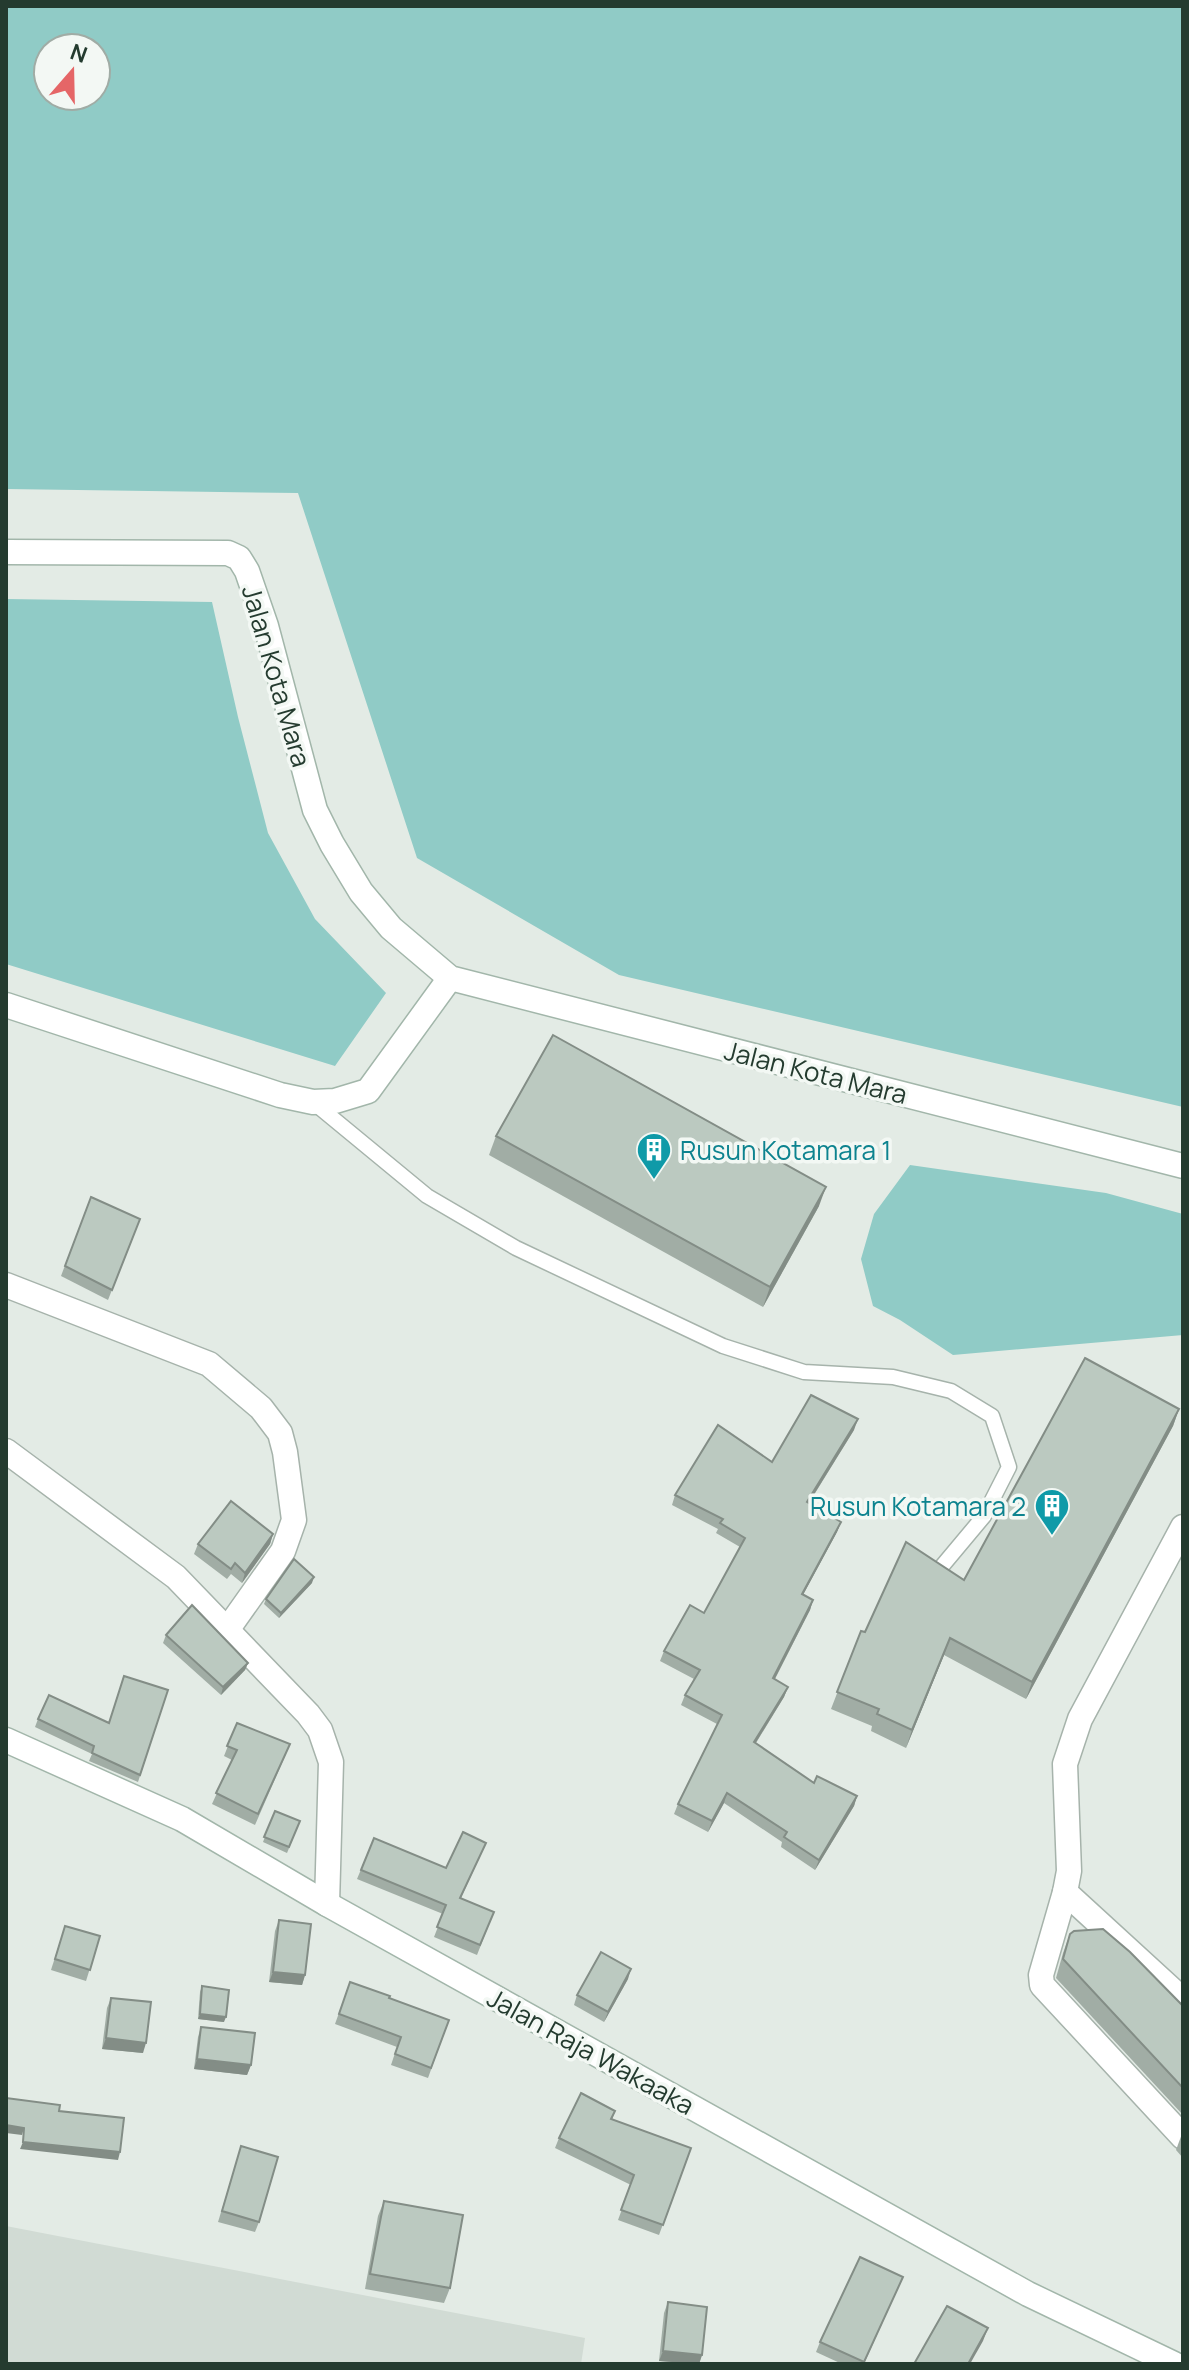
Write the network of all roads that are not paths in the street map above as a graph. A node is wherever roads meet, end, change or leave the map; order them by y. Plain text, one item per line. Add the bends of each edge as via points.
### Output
1 (6, 552) edge
2 (450, 978) junction
3 (6, 1005) edge
4 (313, 1102) junction
5 (1183, 1166) edge
6 (6, 1285) edge
7 (6, 1451) edge
8 (1183, 1527) edge
9 (938, 1571) edge
10 (227, 1630) junction
11 (6, 1740) edge
12 (1065, 1892) junction
13 (327, 1904) junction
14 (1183, 2000) edge
15 (1183, 2137) edge
16 (1174, 2364) edge

1 - 2 street, Jalan Kota Mara via 228,553 239,558 266,626 315,810 361,892 391,928
2 - 4 street via 368,1091
2 - 5 street, Jalan Kota Mara
3 - 4 street
4 - 9 lane via 427,1196 516,1248 723,1346 804,1372 893,1377 951,1391 992,1416 1009,1467 984,1516
6 - 10 street via 209,1364 261,1408 280,1433 294,1520 283,1551
7 - 10 street via 176,1577
8 - 12 street via 1080,1719 1065,1764
10 - 13 street via 320,1730 331,1762
11 - 13 street, Jalan Raja Wakaaka via 182,1819
12 - 14 street
12 - 15 street via 1041,1968 1042,1985
13 - 16 street, Jalan Raja Wakaaka via 1028,2294

